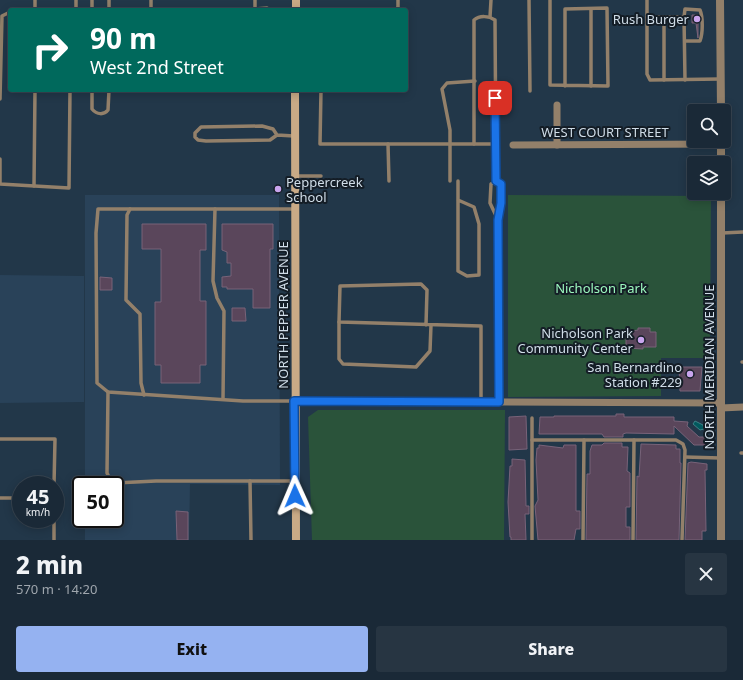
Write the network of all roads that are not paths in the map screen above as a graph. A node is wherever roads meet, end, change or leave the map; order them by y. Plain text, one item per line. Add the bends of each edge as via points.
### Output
1 (491, 0) edge
2 (529, 0) edge
3 (550, 0) edge
4 (647, 0) edge
5 (720, 0) edge
6 (591, 9) junction
7 (8, 13) edge
8 (490, 17) junction
9 (647, 17) junction
10 (664, 17) junction
11 (684, 17) junction
12 (684, 42) junction
13 (721, 79) junction
14 (664, 80) junction
15 (685, 80) junction
16 (475, 81) junction
17 (565, 86) junction
18 (591, 86) junction
19 (530, 91) dead end
20 (35, 92) edge
21 (70, 92) edge
22 (92, 92) edge
23 (109, 92) edge
24 (295, 92) edge
25 (320, 92) edge
26 (0, 99) edge
27 (721, 104) edge
28 (557, 105) dead end
29 (277, 135) junction
30 (295, 136) junction
31 (687, 143) edge
32 (388, 144) junction
33 (450, 144) junction
34 (474, 144) junction
35 (496, 144) junction
36 (512, 145) dead end
37 (557, 145) junction
38 (0, 159) edge
39 (295, 176) junction
40 (321, 176) dead end
41 (388, 181) dead end
42 (450, 181) dead end
43 (458, 181) dead end
44 (496, 181) junction
45 (34, 186) junction
46 (458, 200) junction
47 (721, 200) edge
48 (295, 208) junction
49 (130, 209) junction
50 (215, 209) junction
51 (498, 220) junction
52 (743, 232) edge
53 (721, 233) junction
54 (339, 322) junction
55 (426, 324) junction
56 (431, 325) junction
57 (108, 392) junction
58 (144, 395) junction
59 (223, 399) junction
60 (294, 401) junction
61 (481, 402) junction
62 (499, 402) junction
63 (721, 405) junction
64 (743, 407) edge
65 (532, 418) dead end
66 (0, 439) edge
67 (532, 440) junction
68 (584, 440) junction
69 (634, 440) junction
70 (685, 457) junction
71 (721, 458) junction
72 (54, 476) edge
73 (250, 481) junction
74 (295, 481) junction
75 (0, 498) edge
76 (12, 498) edge
77 (54, 528) edge
78 (54, 540) edge
79 (251, 540) edge
80 (296, 540) edge
81 (532, 540) edge
82 (583, 540) edge
83 (633, 540) edge
84 (682, 540) edge
85 (721, 540) edge

1 - 8 lane
2 - 19 lane
3 - 17 lane via 550,86
4 - 9 lane
5 - 13 street
6 - 17 lane via 565,9
6 - 18 lane
6 - 18 lane via 607,8 608,86
7 - 26 lane via 2,16
8 - 16 lane via 478,17 474,20
8 - 35 lane via 495,20
9 - 10 lane
9 - 14 lane via 647,74 650,80
10 - 11 lane
10 - 14 lane
11 - 12 lane
11 - 12 lane via 685,9 700,10 702,36 700,41
12 - 15 lane
13 - 15 lane
13 - 27 street
14 - 15 lane
16 - 33 lane via 447,83 442,89 450,130
16 - 34 lane
17 - 18 lane
20 - 45 lane
21 - 45 lane via 69,188
22 - 23 lane via 92,110 100,114 108,110
24 - 30 main road, NORTH PEPPER AVENUE
25 - 32 lane via 320,144
28 - 37 street
29 - 29 lane via 273,129 262,126 201,127 195,133 198,140 206,141 270,140
29 - 30 lane
30 - 39 main road, NORTH PEPPER AVENUE
31 - 37 street, WEST COURT STREET
32 - 33 lane
32 - 41 lane
33 - 34 lane
33 - 42 lane
34 - 35 lane
35 - 44 lane
36 - 37 street, WEST COURT STREET
38 - 45 lane via 0,184
39 - 40 lane
39 - 48 main road, NORTH PEPPER AVENUE
43 - 46 lane
44 - 51 lane via 501,184
44 - 51 lane via 491,184 490,203
46 - 46 lane via 458,271 467,276 479,275 479,224 474,207
47 - 53 street, NORTH MERIDIAN AVENUE
48 - 50 lane
48 - 60 main road, NORTH PEPPER AVENUE
49 - 50 lane
49 - 57 lane via 98,209 97,383
49 - 58 lane via 127,215 126,300 140,314 141,383
50 - 59 lane via 213,281 216,298 224,311
51 - 62 lane
52 - 53 lane
53 - 63 street, NORTH MERIDIAN AVENUE
54 - 55 lane
54 - 55 lane via 340,286 421,284 427,290
54 - 56 lane via 339,359 343,364 416,366 430,351
55 - 56 lane
56 - 61 lane via 481,326
57 - 58 lane
57 - 73 lane via 108,473 111,481 124,484 156,481
58 - 59 lane
59 - 60 lane
60 - 61 street
60 - 74 main road, NORTH PEPPER AVENUE
61 - 62 street
62 - 63 street
63 - 64 street
63 - 71 street, NORTH MERIDIAN AVENUE
65 - 67 lane
66 - 72 lane via 55,439
67 - 68 lane
67 - 81 lane
68 - 69 lane
68 - 82 lane
69 - 70 lane via 676,440 683,444
69 - 83 lane
70 - 71 lane
70 - 84 lane
71 - 85 street, NORTH MERIDIAN AVENUE
73 - 74 lane
73 - 79 lane
74 - 80 main road, NORTH PEPPER AVENUE
75 - 76 lane
77 - 78 lane

